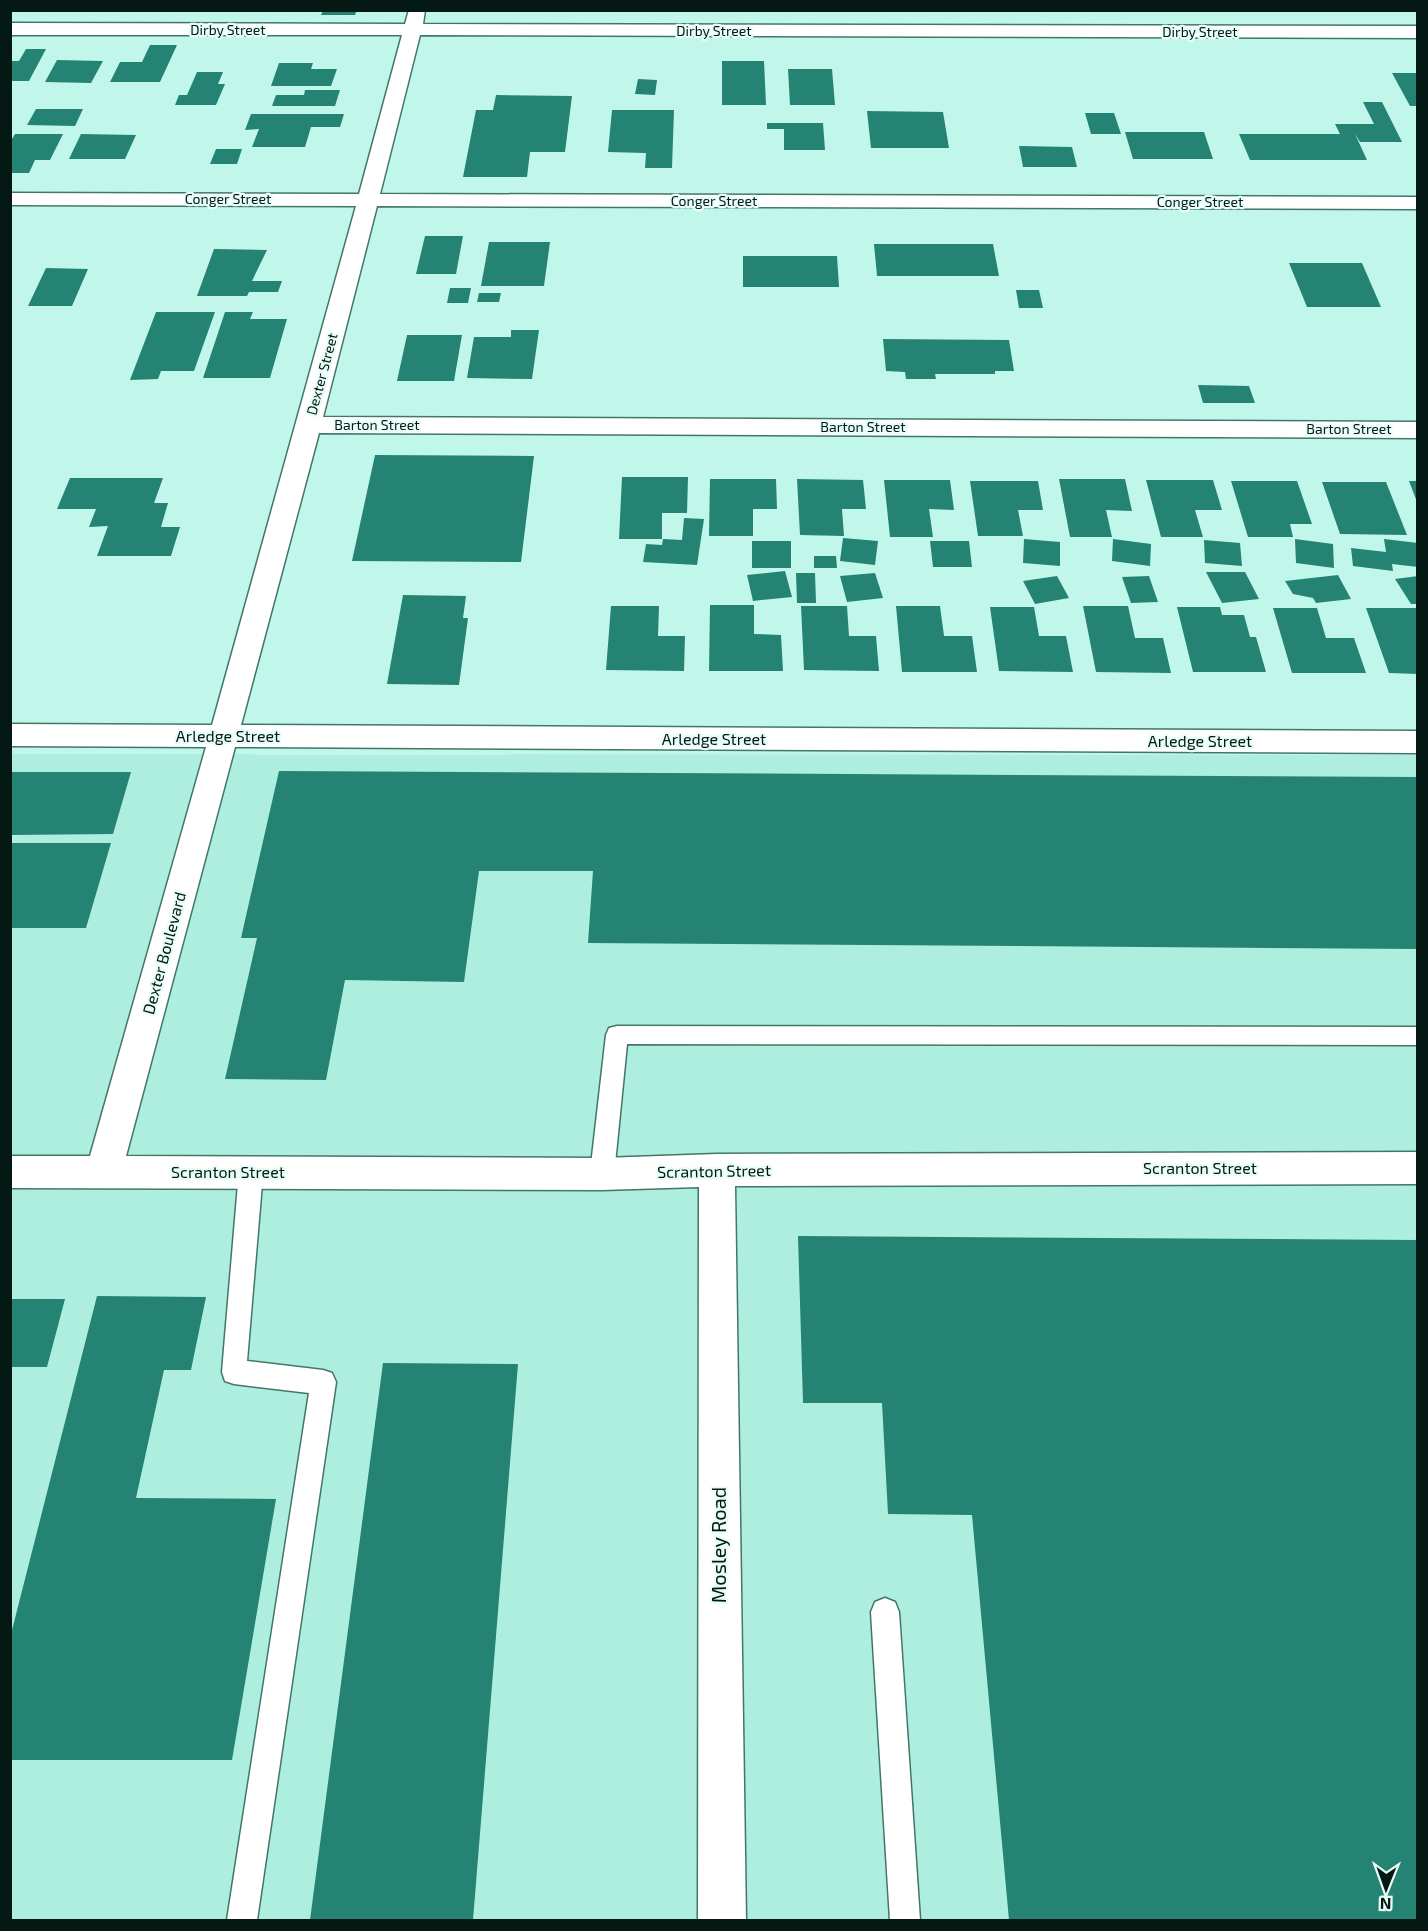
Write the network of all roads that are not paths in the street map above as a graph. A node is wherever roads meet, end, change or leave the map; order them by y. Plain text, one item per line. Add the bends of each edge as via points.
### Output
1 (415, 21) edge
2 (10, 29) edge
3 (1418, 32) edge
4 (10, 199) edge
5 (368, 200) junction
6 (1418, 203) edge
7 (309, 425) junction
8 (1418, 430) edge
9 (10, 735) edge
10 (224, 736) junction
11 (1418, 742) edge
12 (1418, 1036) edge
13 (1418, 1168) edge
14 (717, 1170) junction
15 (104, 1171) junction
16 (10, 1172) edge
17 (251, 1172) junction
18 (602, 1174) junction
19 (885, 1612) dead end
20 (242, 1920) edge
21 (722, 1920) edge
22 (905, 1920) edge

1 - 2 street, Dirby Street
1 - 3 street, Dirby Street
1 - 5 street, Dexter Street
4 - 5 street, Conger Street
5 - 6 street, Conger Street
5 - 7 street, Dexter Street
7 - 8 street, Barton Street
7 - 10 street, Dexter Street
9 - 10 street, Arledge Street
10 - 11 street, Arledge Street
10 - 15 street, Dexter Boulevard
12 - 18 lane via 617,1035
13 - 14 street, Scranton Street
14 - 18 street, Scranton Street
14 - 21 street, Mosley Road
15 - 16 street, Scranton Street
15 - 17 street, Scranton Street
17 - 18 street, Scranton Street
17 - 20 lane via 234,1372 323,1382
19 - 22 lane

